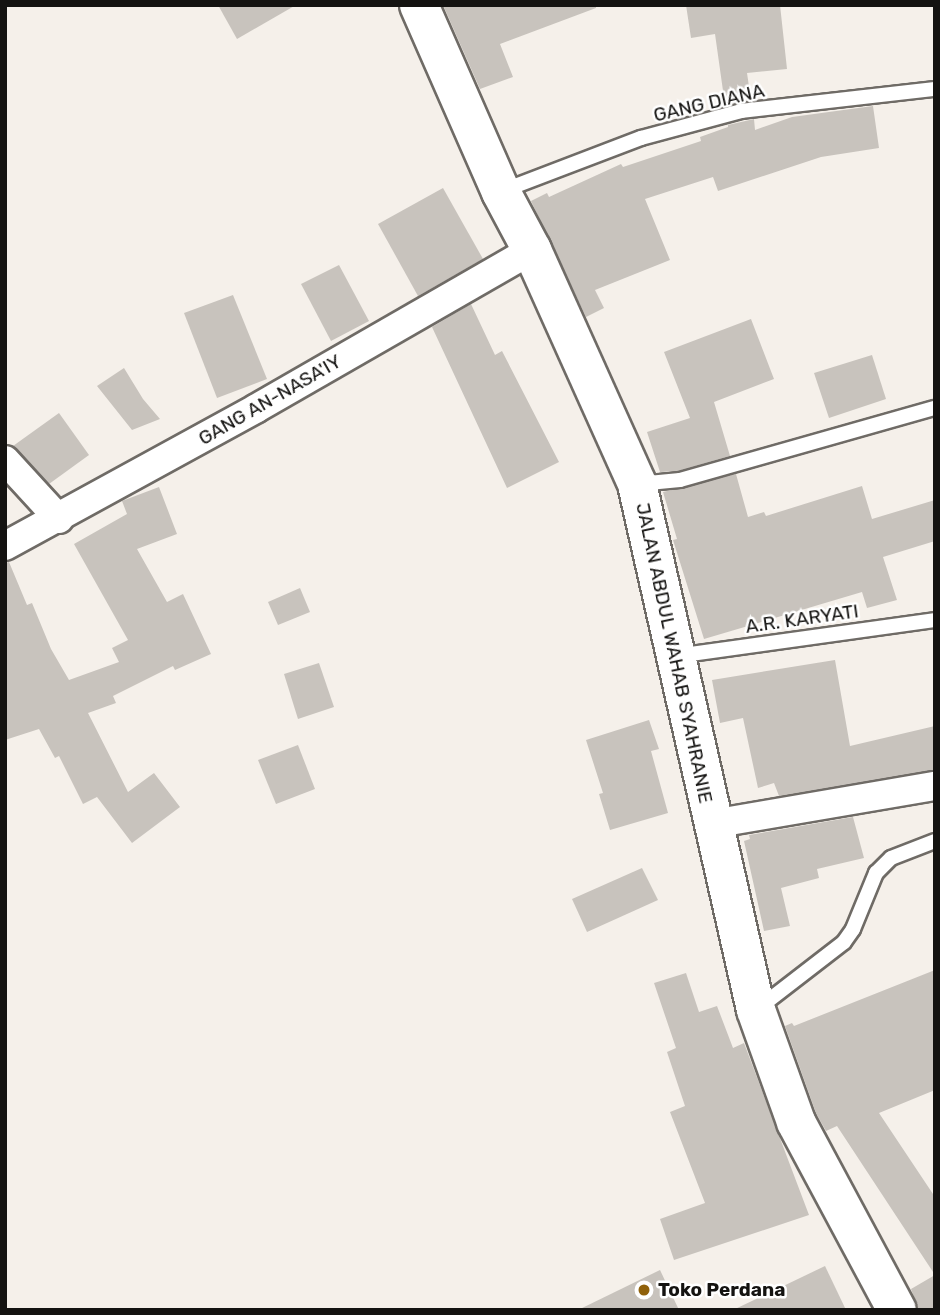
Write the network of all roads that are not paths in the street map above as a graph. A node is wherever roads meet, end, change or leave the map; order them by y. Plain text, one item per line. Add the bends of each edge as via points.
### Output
1 (419, 5) edge
2 (935, 89) edge
3 (501, 191) junction
4 (532, 250) junction
5 (935, 408) edge
6 (5, 460) edge
7 (637, 484) junction
8 (59, 519) junction
9 (5, 546) edge
10 (935, 620) edge
11 (674, 656) junction
12 (935, 786) edge
13 (712, 824) junction
14 (935, 841) edge
15 (756, 1010) junction
16 (897, 1310) edge

1 - 3 main road, JALAN ABDUL WAHAB SYAHRANIE
2 - 3 lane, GANG DIANA via 741,111 641,138
3 - 4 main road, JALAN ABDUL WAHAB SYAHRANIE
4 - 7 main road, JALAN ABDUL WAHAB SYAHRANIE
4 - 8 street, GANG AN-NASA'IY
5 - 7 lane via 680,480
6 - 8 street
7 - 11 main road, JALAN ABDUL WAHAB SYAHRANIE
8 - 9 street, GANG AN-NASA'IY
10 - 11 lane, A.R. KARYATI
11 - 13 main road, JALAN ABDUL WAHAB SYAHRANIE
12 - 13 street
13 - 15 main road, JALAN ABDUL WAHAB SYAHRANIE
14 - 15 lane via 891,858 876,873 844,942
15 - 16 main road, JALAN ABDUL WAHAB SYAHRANIE via 796,1122

